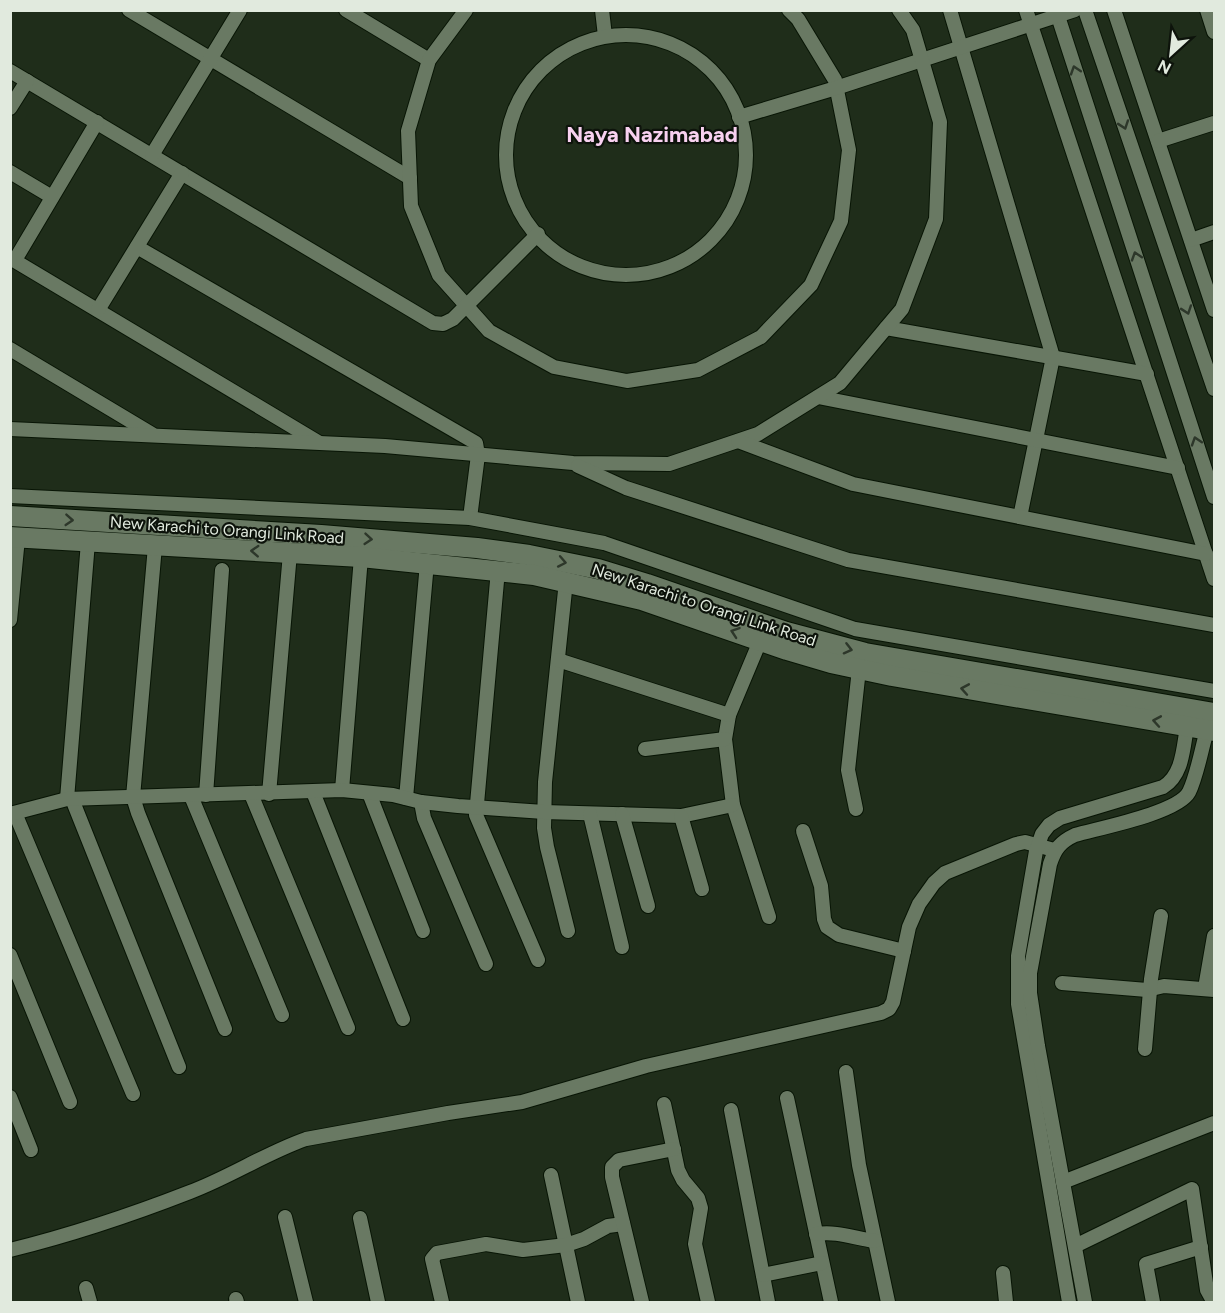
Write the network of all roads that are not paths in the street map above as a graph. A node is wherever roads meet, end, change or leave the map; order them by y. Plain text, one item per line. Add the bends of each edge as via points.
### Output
1 (129, 10) edge
2 (240, 10) edge
3 (346, 10) edge
4 (466, 10) edge
5 (602, 10) edge
6 (789, 10) edge
7 (899, 10) edge
8 (950, 10) edge
9 (1026, 10) edge
10 (1076, 10) edge
11 (1085, 10) edge
12 (1114, 10) edge
13 (1207, 10) edge
14 (1057, 13) edge
15 (1031, 25) junction
16 (1215, 32) edge
17 (605, 36) junction
18 (962, 47) junction
19 (211, 59) junction
20 (921, 59) junction
21 (429, 60) junction
22 (10, 70) edge
23 (27, 81) junction
24 (836, 88) junction
25 (10, 108) edge
26 (739, 117) junction
27 (97, 122) junction
28 (1215, 123) edge
29 (1158, 141) junction
30 (152, 155) junction
31 (10, 172) edge
32 (182, 173) junction
33 (410, 178) junction
34 (52, 197) junction
35 (1215, 232) edge
36 (538, 234) junction
37 (1191, 240) junction
38 (136, 247) junction
39 (13, 259) edge
40 (466, 305) junction
41 (98, 310) junction
42 (1215, 310) edge
43 (886, 328) junction
44 (10, 349) edge
45 (1053, 357) junction
46 (1147, 374) junction
47 (1215, 389) edge
48 (818, 398) junction
49 (10, 429) edge
50 (154, 436) junction
51 (1036, 440) junction
52 (738, 441) junction
53 (320, 443) junction
54 (478, 455) junction
55 (573, 463) junction
56 (1178, 468) junction
57 (10, 496) edge
58 (1215, 497) edge
59 (10, 516) edge
60 (1020, 517) junction
61 (470, 518) junction
62 (176, 526) junction
63 (14, 537) edge
64 (88, 542) junction
65 (155, 546) junction
66 (175, 547) junction
67 (290, 553) junction
68 (1206, 554) junction
69 (361, 557) junction
70 (476, 558) junction
71 (427, 563) junction
72 (222, 570) dead end
73 (498, 570) junction
74 (1215, 579) edge
75 (566, 581) junction
76 (10, 620) edge
77 (1215, 625) edge
78 (760, 641) junction
79 (558, 660) junction
80 (858, 669) junction
81 (1215, 691) edge
82 (729, 715) junction
83 (1206, 725) edge
84 (725, 739) junction
85 (645, 748) dead end
86 (342, 790) junction
87 (314, 792) junction
88 (369, 792) junction
89 (251, 794) junction
90 (269, 794) junction
91 (206, 795) junction
92 (191, 796) junction
93 (133, 797) junction
94 (406, 798) junction
95 (70, 799) junction
96 (421, 802) junction
97 (733, 805) junction
98 (476, 807) junction
99 (856, 809) dead end
100 (544, 812) junction
101 (13, 813) edge
102 (590, 814) junction
103 (622, 814) junction
104 (681, 816) junction
105 (803, 831) dead end
106 (1038, 845) junction
107 (1054, 850) junction
108 (702, 889) dead end
109 (648, 906) dead end
110 (1161, 916) dead end
111 (769, 917) dead end
112 (568, 930) dead end
113 (423, 931) dead end
114 (1215, 936) edge
115 (622, 947) dead end
116 (904, 951) junction
117 (10, 955) edge
118 (538, 960) dead end
119 (486, 964) dead end
120 (1062, 983) dead end
121 (1150, 989) junction
122 (1210, 989) edge
123 (282, 1015) dead end
124 (404, 1019) dead end
125 (348, 1028) dead end
126 (225, 1029) dead end
127 (1145, 1049) dead end
128 (178, 1067) dead end
129 (846, 1072) dead end
130 (133, 1094) dead end
131 (10, 1097) edge
132 (787, 1098) dead end
133 (70, 1101) dead end
134 (664, 1104) dead end
135 (731, 1110) dead end
136 (1215, 1124) edge
137 (674, 1149) junction
138 (31, 1150) dead end
139 (551, 1175) dead end
140 (1063, 1182) junction
141 (285, 1217) dead end
142 (360, 1218) dead end
143 (623, 1224) junction
144 (816, 1234) junction
145 (875, 1241) junction
146 (566, 1245) junction
147 (1075, 1246) junction
148 (1200, 1247) junction
149 (10, 1250) edge
150 (822, 1263) junction
151 (1003, 1273) dead end
152 (763, 1275) junction
153 (86, 1288) dead end
154 (1213, 1301) edge
155 (90, 1302) edge
156 (306, 1302) edge
157 (378, 1302) edge
158 (442, 1302) edge
159 (578, 1302) edge
160 (642, 1302) edge
161 (708, 1302) edge
162 (768, 1302) edge
163 (831, 1302) edge
164 (888, 1302) edge
165 (1006, 1302) edge
166 (1069, 1302) edge
167 (1085, 1302) edge
168 (1153, 1302) edge

1 - 19 street
2 - 19 street
3 - 21 street
4 - 21 street
5 - 17 street
6 - 24 street via 835,80
7 - 20 street via 913,30
8 - 18 street
9 - 15 street
10 - 14 street
11 -> 47 street
12 - 29 street
13 - 16 street
14 - 15 street
58 -> 14 street
15 - 18 street
15 - 46 street
17 - 26 street via 645,36 682,48 714,72 736,105
17 - 36 street via 568,49 537,73 515,105 506,144 508,183 524,219
18 - 20 street
18 - 45 street
19 - 30 street
19 - 33 street
20 - 24 street
20 - 43 street via 940,122 936,219 902,309
21 - 33 street via 408,131
22 - 23 street
23 - 25 street
23 - 27 street
24 - 26 street
24 - 40 street via 849,150 841,221 811,285 761,337 698,370 627,381 554,368 489,331
26 - 36 street via 747,144 744,184 728,221 701,250 665,269 626,275 586,268 551,249
27 - 30 street
27 - 34 street
28 - 29 street
29 - 37 street
30 - 32 street
31 - 34 street
32 - 38 street
32 - 40 street via 433,323 453,319
33 - 40 street via 411,206 439,275
34 - 39 street
35 - 37 street
36 - 40 street
37 - 42 street
38 - 41 street
38 - 54 street via 468,437 476,443
39 - 41 street
41 - 53 street
43 - 45 street
43 - 48 street via 840,383
44 - 50 street
45 - 46 street
45 - 51 street
46 - 56 street
48 - 51 street
48 - 52 street via 758,434
49 - 50 street
50 - 53 street
51 - 56 street
51 - 60 street
52 - 55 street via 669,464
52 - 60 street via 853,484
53 - 54 street
54 - 55 street
54 - 61 street
55 - 77 street via 626,488 848,560
56 - 68 street
57 - 61 street
59 -> 62 street, New Karachi to Orangi Link Road
60 - 68 street
61 - 81 street via 604,543 855,629
62 - 66 street
62 -> 70 street, New Karachi to Orangi Link Road via 321,535
63 - 64 street, New Karachi to Orangi Link Road
63 - 76 street
64 - 65 street, New Karachi to Orangi Link Road
64 - 95 street
65 - 66 street, New Karachi to Orangi Link Road
65 - 93 street
67 -> 66 street, New Karachi to Orangi Link Road
67 - 69 street, New Karachi to Orangi Link Road
67 - 90 street
68 - 74 street
69 - 71 street, New Karachi to Orangi Link Road
69 - 86 street
70 - 71 street, New Karachi to Orangi Link Road
70 - 73 street, New Karachi to Orangi Link Road
70 -> 83 street, New Karachi to Orangi Link Road via 529,555 598,569 786,632 866,653
71 - 94 street
72 - 91 street
73 - 75 street, New Karachi to Orangi Link Road
73 - 98 street
78 -> 75 street, New Karachi to Orangi Link Road via 642,600
75 - 79 street
78 - 80 street, New Karachi to Orangi Link Road
78 - 82 street
79 - 82 street
79 - 100 street
83 -> 80 street, New Karachi to Orangi Link Road
80 - 99 street via 849,770
82 - 84 street
83 - 106 street via 1172,782 1060,818 1049,825
83 - 107 street via 1189,792 1181,802 1075,835
84 - 85 street
84 - 97 street
86 - 87 street
86 - 88 street
87 - 90 street
87 - 124 street
88 - 94 street
88 - 113 street
89 - 90 street
89 - 91 street
89 - 125 street
91 - 92 street
92 - 93 street
92 - 123 street
93 - 95 street
93 - 126 street
94 - 96 street
95 - 101 street
95 - 128 street
96 - 98 street
96 - 119 street via 424,818
97 - 104 street
97 - 111 street
98 - 100 street
98 - 118 street via 476,815
100 - 102 street
100 - 112 street via 547,848
101 - 130 street
102 - 103 street
102 - 115 street
103 - 104 street
103 - 109 street
104 - 108 street
105 - 116 street via 821,886 827,927 839,935
106 - 107 street
106 - 116 street via 1016,844 945,873 919,904
106 - 166 street via 1018,956 1018,1004
107 - 140 street via 1030,973 1030,993
110 - 121 street
114 - 122 street
116 - 149 street via 893,1002 881,1013 646,1066 522,1102 306,1139 191,1192 61,1237
117 - 133 street
120 - 121 street
121 - 122 street
121 - 127 street
129 - 145 street
131 - 138 street
132 - 144 street
134 - 137 street
135 - 152 street
136 - 140 street
137 - 143 street via 619,1160 612,1167
137 - 161 street via 678,1170 701,1208 695,1244
139 - 146 street
140 - 147 street
141 - 156 street
142 - 157 street
143 - 146 street via 608,1226
143 - 160 street
144 - 145 street via 833,1232
144 - 150 street
145 - 164 street
146 - 158 street via 523,1250 486,1244 437,1253 432,1259
146 - 159 street
147 - 148 street via 1192,1189
147 - 167 street
148 - 154 street via 1207,1290
148 - 168 street via 1146,1264
150 - 152 street
150 - 163 street
151 - 165 street
152 - 162 street
153 - 155 street

